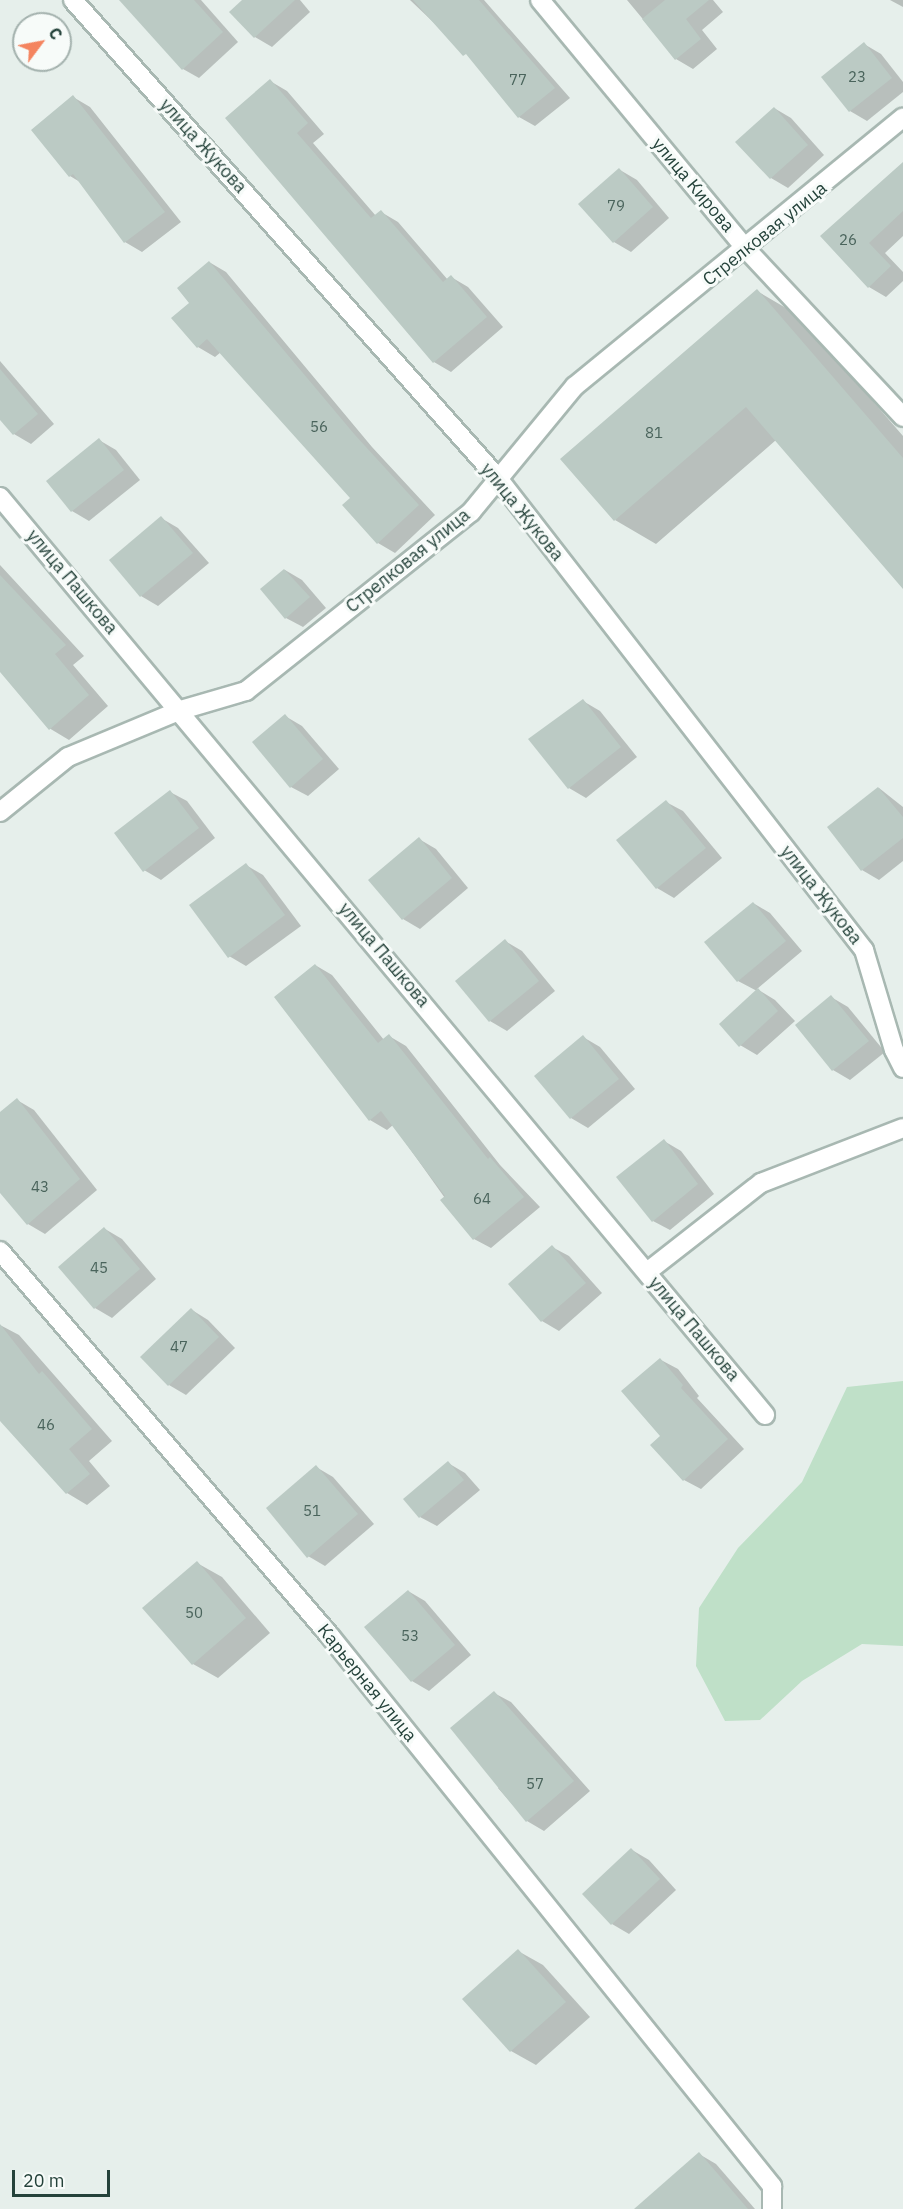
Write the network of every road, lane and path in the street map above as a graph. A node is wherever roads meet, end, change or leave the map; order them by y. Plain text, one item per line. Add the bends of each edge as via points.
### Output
1 (73, 0) edge
2 (540, 0) edge
3 (903, 118) edge
4 (746, 249) junction
5 (903, 417) edge
6 (497, 477) junction
7 (0, 497) edge
8 (180, 710) junction
9 (0, 812) edge
10 (903, 1068) edge
11 (903, 1128) edge
12 (0, 1251) edge
13 (647, 1272) junction
14 (765, 1415) dead end
15 (772, 2209) edge

1 - 6 street, улица Жукова
2 - 4 street, улица Кирова
3 - 4 street, Стрелковая улица
4 - 5 street, улица Кирова
4 - 6 street, Стрелковая улица via 574,386
6 - 8 street, Стрелковая улица via 471,512 246,692
6 - 10 street, улица Жукова via 864,950
7 - 8 street, улица Пашкова
8 - 9 street, Стрелковая улица via 68,757
8 - 13 street, улица Пашкова
11 - 13 street via 761,1183
12 - 15 street, Карьерная улица via 330,1636 772,2186
13 - 14 street, улица Пашкова

